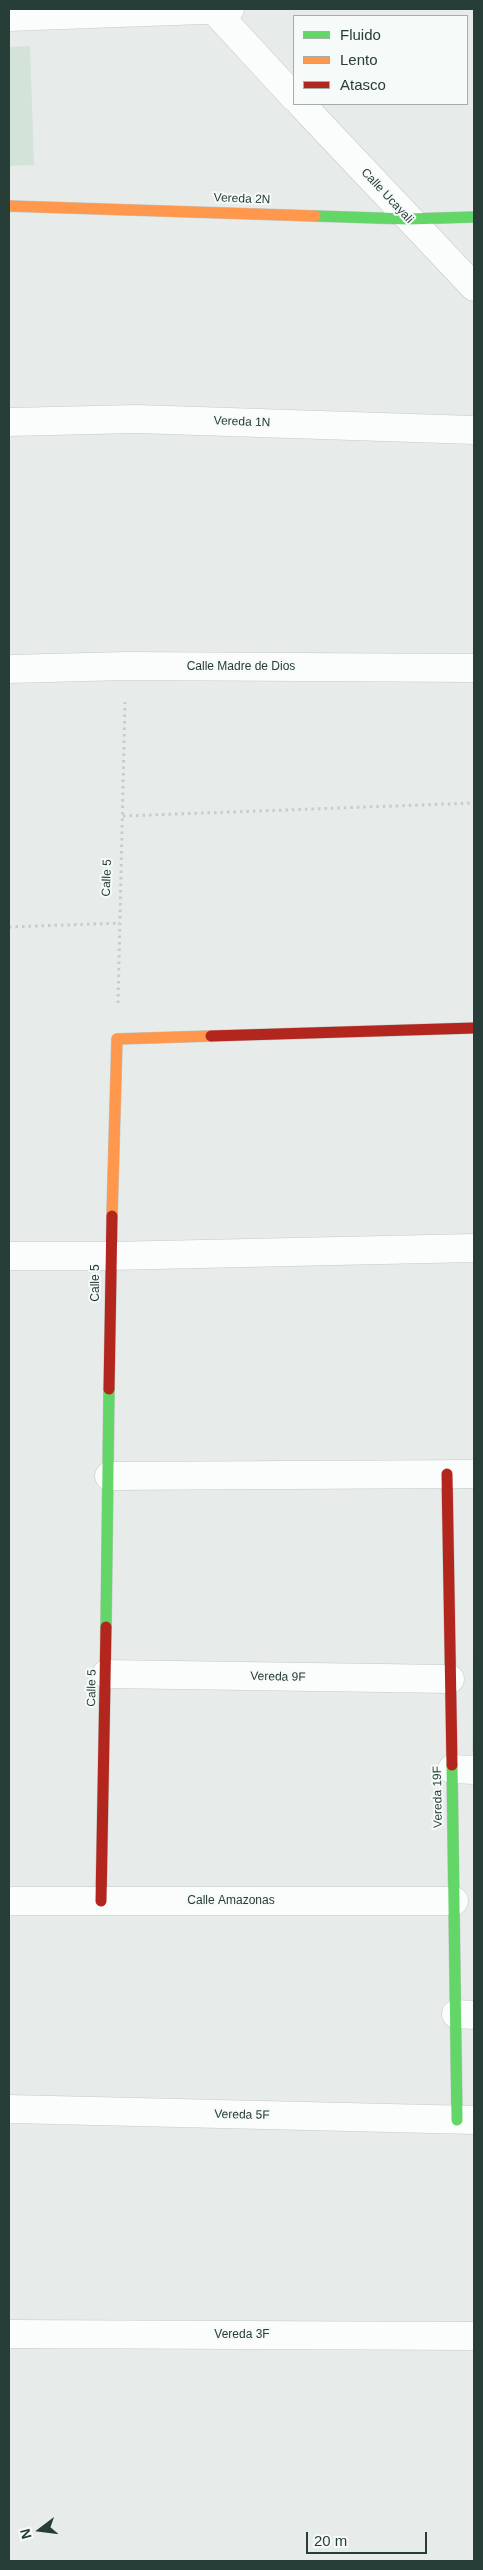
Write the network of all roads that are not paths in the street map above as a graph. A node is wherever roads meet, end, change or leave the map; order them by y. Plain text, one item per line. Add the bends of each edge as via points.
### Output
1 (219, 9) edge
2 (9, 17) edge
3 (293, 96) edge
4 (302, 105) edge
5 (9, 206) edge
6 (474, 217) edge
7 (408, 219) junction
8 (474, 287) edge
9 (9, 422) edge
10 (474, 430) edge
11 (474, 668) edge
12 (9, 669) edge
13 (474, 1028) edge
14 (474, 1248) edge
15 (9, 1256) edge
16 (110, 1256) junction
17 (447, 1474) junction
18 (474, 1474) edge
19 (109, 1476) junction
20 (106, 1674) junction
21 (450, 1679) junction
22 (463, 1770) edge
23 (9, 1901) edge
24 (101, 1901) junction
25 (454, 1901) junction
26 (465, 2015) edge
27 (9, 2109) edge
28 (466, 2120) edge
29 (9, 2334) edge
30 (474, 2336) edge

1 - 2 street
1 - 3 street
4 - 7 street, Calle Ucayali
5 - 7 street, Vereda 2N
6 - 7 street, Vereda 2N
7 - 8 street, Calle Ucayali
9 - 10 street, Vereda 1N via 137,419
11 - 12 street, Calle Madre de Dios via 126,666
13 - 16 street, Calle 5 via 117,1039
14 - 16 street
15 - 16 street
16 - 19 street, Calle 5
17 - 18 street
17 - 19 street
17 - 21 street, Vereda 19F
19 - 20 street, Calle 5
20 - 21 street, Vereda 9F
20 - 24 street, Calle 5
21 - 22 street, Vereda 19F
22 - 25 street, Vereda 19F
23 - 24 street, Calle Amazonas
24 - 25 street, Calle Amazonas
25 - 26 street, Vereda 19F
26 - 28 street, Vereda 19F
27 - 28 street, Vereda 5F
29 - 30 street, Vereda 3F

